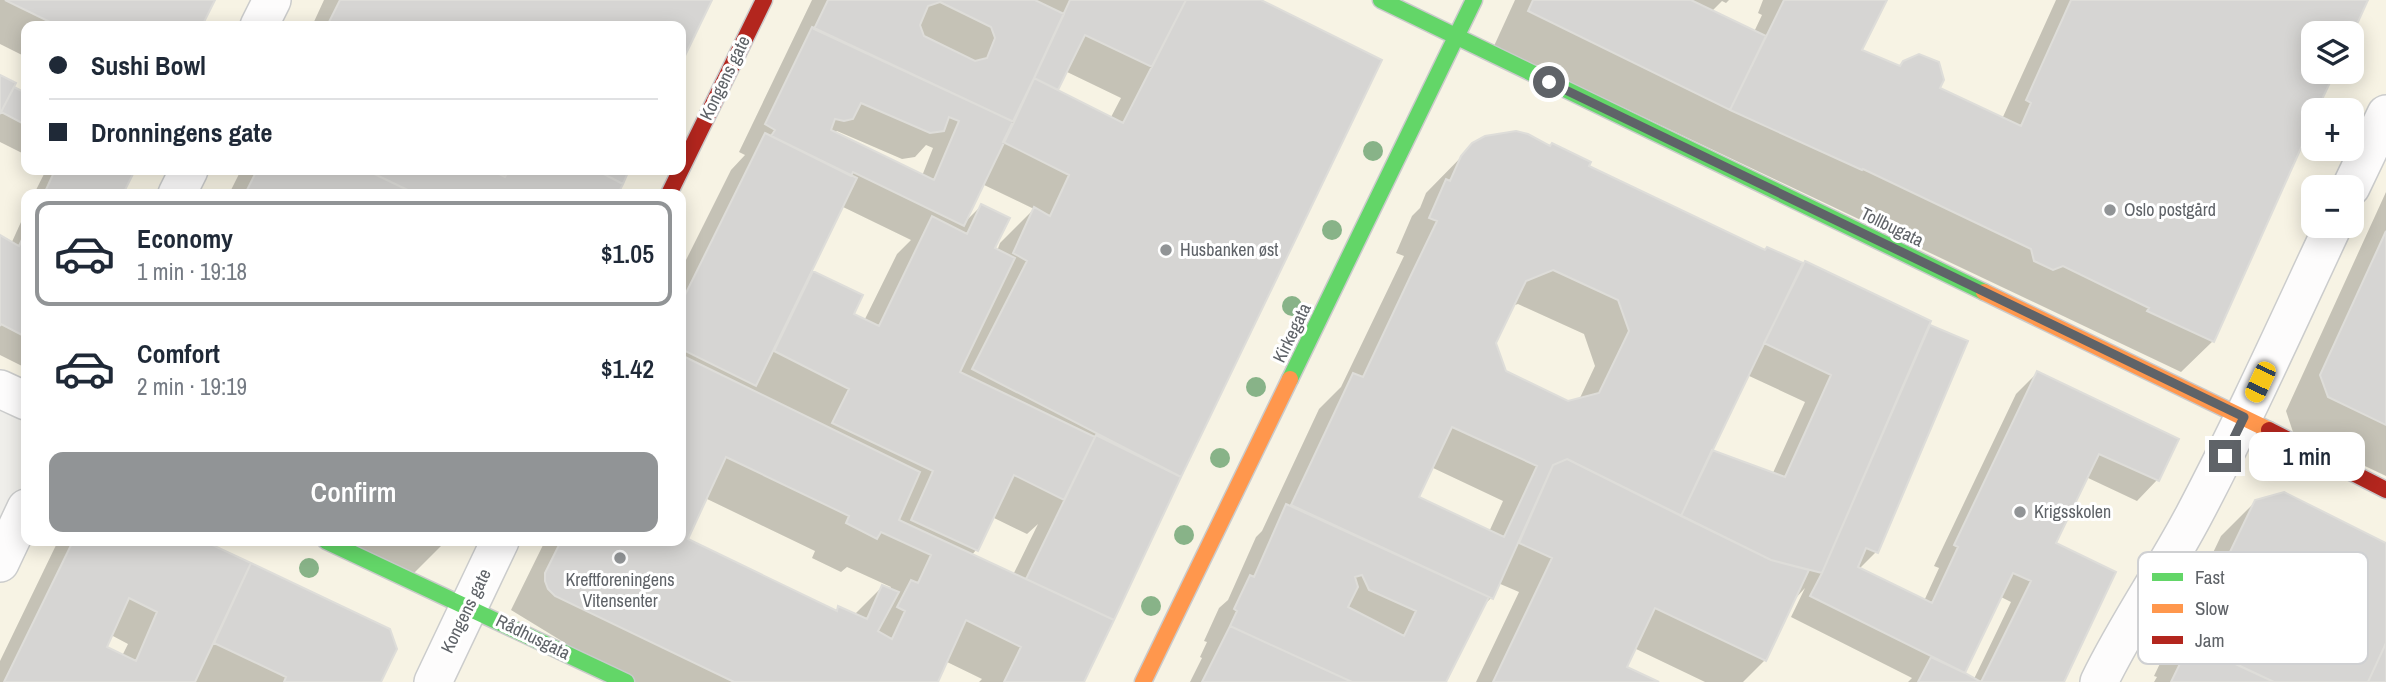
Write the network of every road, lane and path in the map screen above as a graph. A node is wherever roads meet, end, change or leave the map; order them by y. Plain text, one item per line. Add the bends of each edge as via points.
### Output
1 (272, 0) edge
2 (764, 0) edge
3 (1381, 0) edge
4 (1474, 0) edge
5 (262, 21) edge
6 (1457, 35) junction
7 (2386, 114) edge
8 (686, 159) edge
9 (2357, 175) edge
10 (2327, 238) edge
11 (0, 388) edge
12 (21, 398) edge
13 (2244, 417) junction
14 (2386, 490) edge
15 (21, 519) edge
16 (337, 546) edge
17 (498, 546) edge
18 (2172, 552) edge
19 (0, 563) edge
20 (468, 606) junction
21 (2138, 610) edge
22 (433, 682) edge
23 (626, 682) edge
24 (1143, 682) edge
25 (2099, 682) edge

1 - 5 street
2 - 8 street, Kongens gate
3 - 6 street, Tollbugata
4 - 6 street, Kirkegata
6 - 13 street, Tollbugata
6 - 24 street, Kirkegata
7 - 9 street
10 - 13 street
11 - 12 street
13 - 14 street, Tollbugata
13 - 18 street
15 - 19 street
16 - 20 street, Rådhusgata
17 - 20 street, Kongens gate
20 - 22 street, Kongens gate
20 - 23 street, Rådhusgata
21 - 25 street

